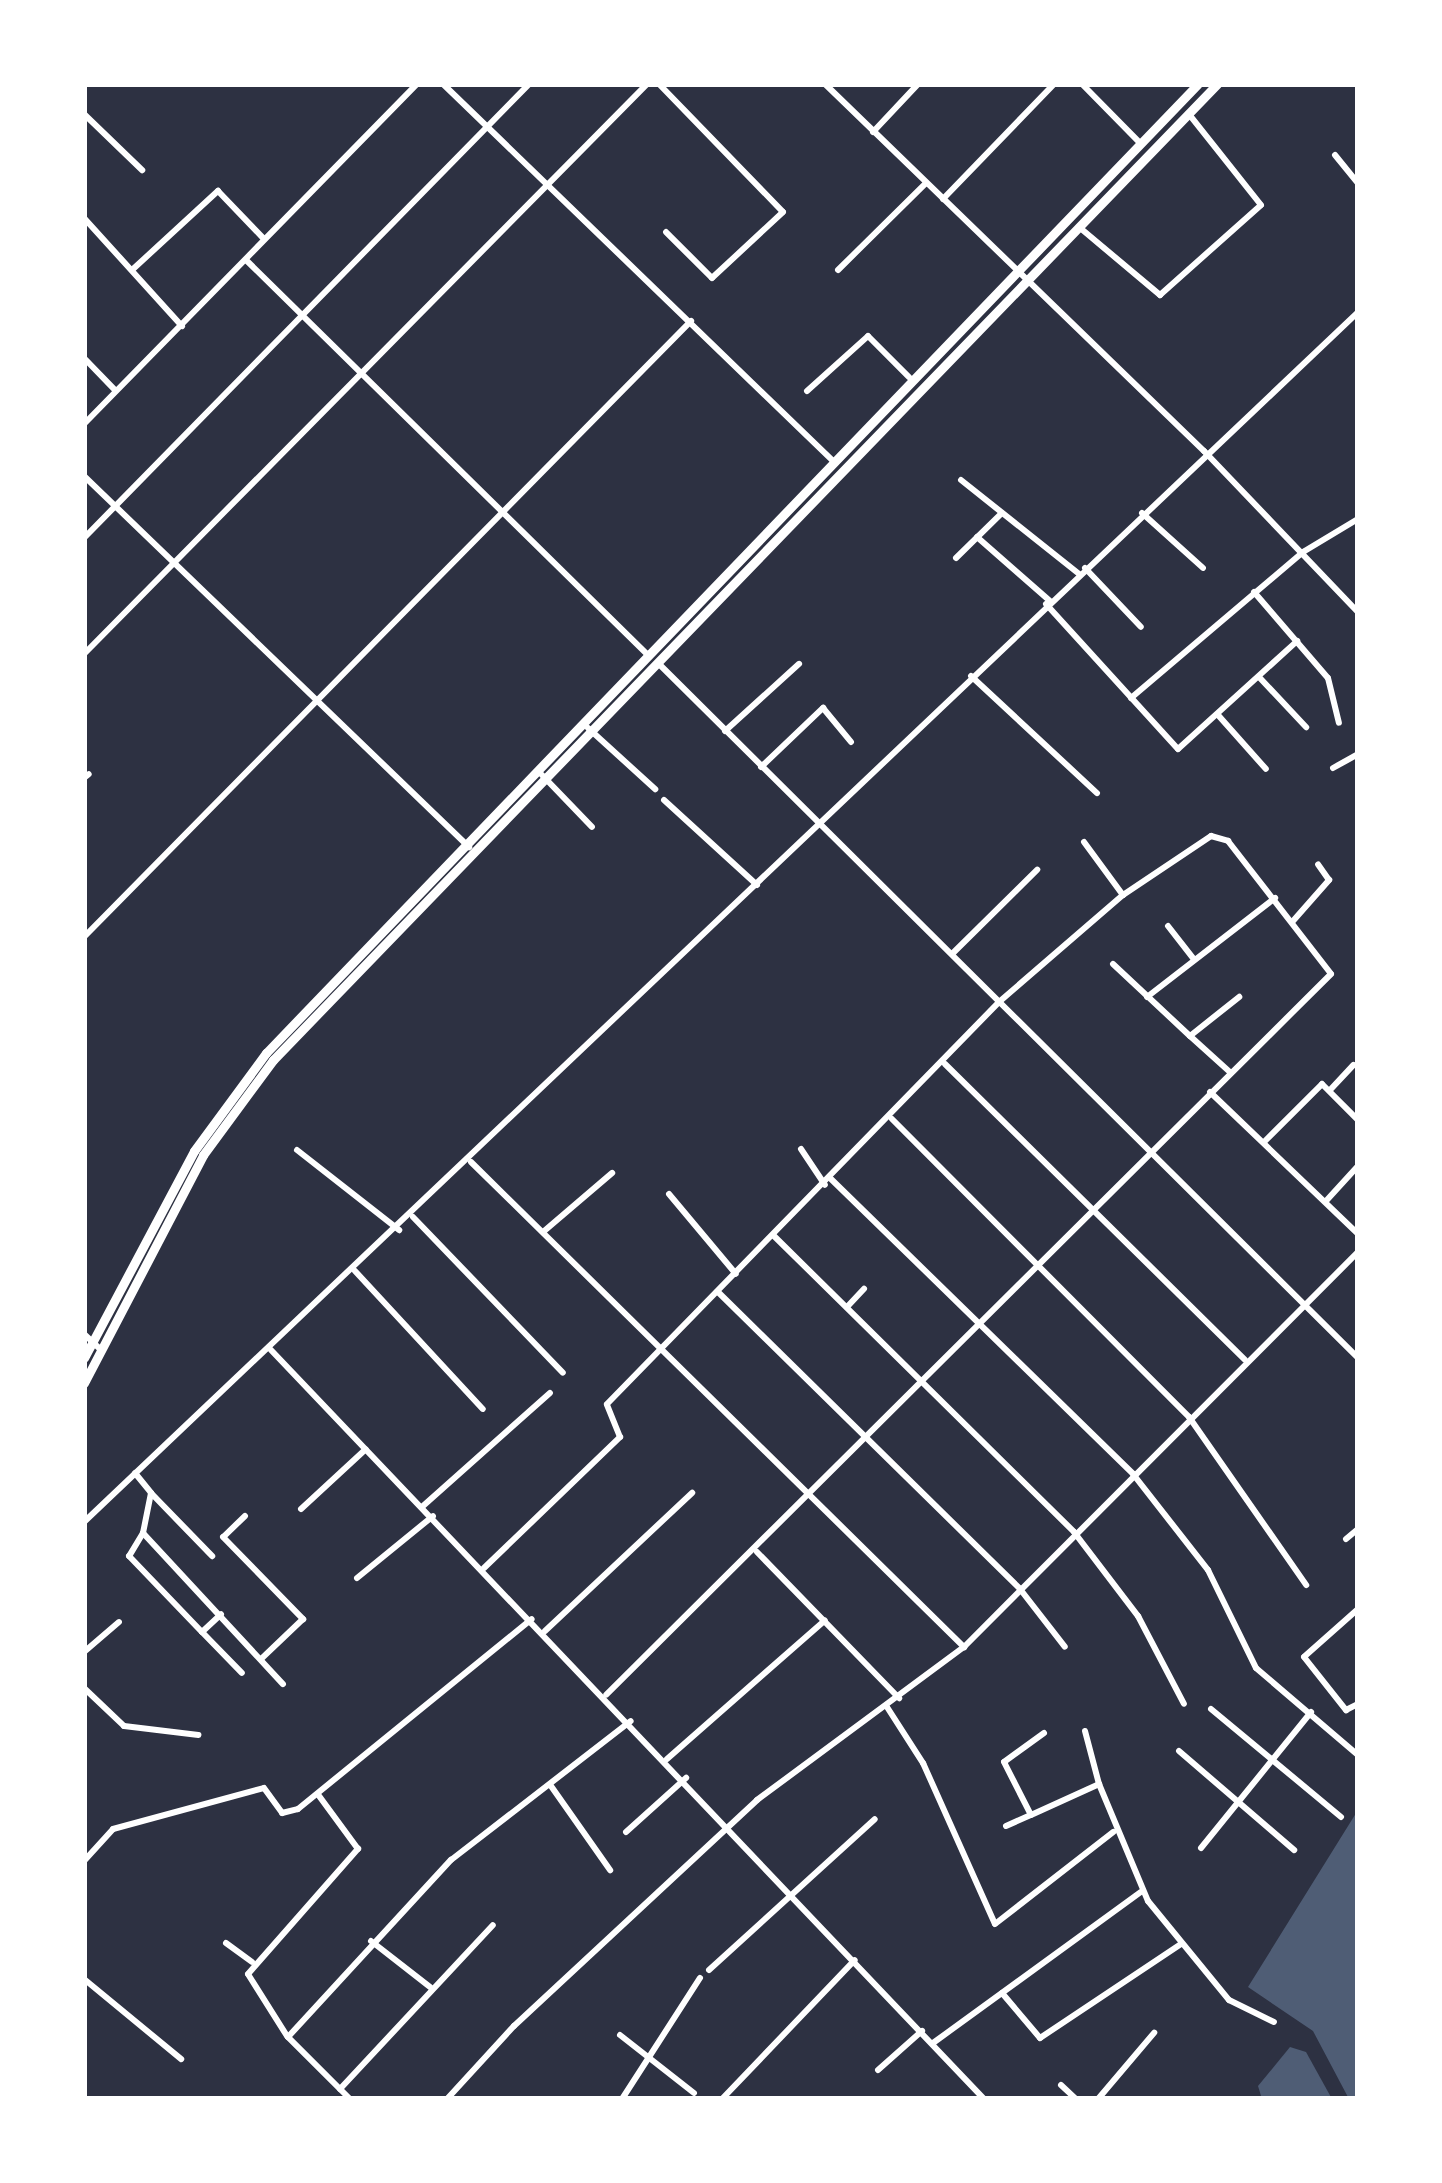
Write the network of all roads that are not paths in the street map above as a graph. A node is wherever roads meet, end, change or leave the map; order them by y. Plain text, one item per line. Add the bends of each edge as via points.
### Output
1 (417, 84) edge
2 (443, 84) edge
3 (529, 84) edge
4 (647, 84) edge
5 (659, 84) edge
6 (825, 84) edge
7 (918, 84) edge
8 (1054, 84) edge
9 (1082, 84) edge
10 (1198, 84) edge
11 (1216, 84) edge
12 (1188, 113) junction
13 (84, 114) edge
14 (486, 127) junction
15 (873, 132) junction
16 (1140, 143) junction
17 (1335, 155) dead end
18 (142, 170) dead end
19 (926, 183) junction
20 (1358, 183) edge
21 (546, 185) junction
22 (943, 199) junction
23 (84, 218) edge
24 (1079, 226) junction
25 (666, 232) dead end
26 (264, 239) junction
27 (246, 260) junction
28 (132, 270) junction
29 (838, 270) dead end
30 (1017, 277) junction
31 (1358, 313) edge
32 (302, 314) junction
33 (691, 321) junction
34 (182, 326) junction
35 (84, 358) edge
36 (361, 374) junction
37 (909, 377) junction
38 (116, 391) junction
39 (807, 391) dead end
40 (84, 424) edge
41 (1204, 451) junction
42 (836, 464) junction
43 (84, 476) edge
44 (961, 480) dead end
45 (115, 507) junction
46 (1002, 513) junction
47 (1142, 513) junction
48 (505, 514) junction
49 (1358, 519) edge
50 (977, 537) junction
51 (84, 538) edge
52 (1303, 552) junction
53 (956, 558) dead end
54 (177, 559) junction
55 (1203, 568) dead end
56 (1082, 571) junction
57 (1254, 592) junction
58 (1048, 603) junction
59 (1358, 612) edge
60 (1141, 627) dead end
61 (1297, 641) junction
62 (84, 654) edge
63 (651, 657) junction
64 (800, 664) dead end
65 (971, 676) junction
66 (1259, 677) junction
67 (1131, 698) junction
68 (321, 700) junction
69 (1218, 715) junction
70 (1340, 723) dead end
71 (1306, 727) dead end
72 (588, 728) junction
73 (724, 731) junction
74 (851, 742) dead end
75 (1358, 755) edge
76 (761, 767) junction
77 (1333, 768) dead end
78 (1266, 769) dead end
79 (542, 775) junction
80 (655, 789) dead end
81 (1097, 793) dead end
82 (664, 800) dead end
83 (819, 825) junction
84 (592, 827) dead end
85 (1084, 842) dead end
86 (468, 846) junction
87 (1318, 864) dead end
88 (1037, 870) dead end
89 (757, 886) junction
90 (1123, 896) junction
91 (1275, 898) junction
92 (1293, 922) junction
93 (1168, 926) dead end
94 (84, 937) edge
95 (952, 955) junction
96 (1193, 958) junction
97 (1113, 964) dead end
98 (1147, 997) junction
99 (1239, 997) dead end
100 (999, 1002) junction
101 (1190, 1036) junction
102 (945, 1064) junction
103 (1353, 1065) dead end
104 (1231, 1073) junction
105 (1330, 1090) junction
106 (1210, 1092) junction
107 (892, 1119) junction
108 (1358, 1120) edge
109 (1264, 1142) junction
110 (801, 1149) dead end
111 (297, 1150) dead end
112 (1154, 1154) junction
113 (471, 1162) junction
114 (1358, 1166) edge
115 (612, 1173) dead end
116 (828, 1182) junction
117 (669, 1194) dead end
118 (1326, 1201) junction
119 (1096, 1210) junction
120 (413, 1216) junction
121 (399, 1229) junction
122 (543, 1232) junction
123 (1358, 1234) edge
124 (774, 1236) junction
125 (1358, 1252) edge
126 (1040, 1266) junction
127 (355, 1271) junction
128 (736, 1274) junction
129 (864, 1288) dead end
130 (718, 1292) junction
131 (1305, 1304) junction
132 (847, 1306) junction
133 (982, 1324) junction
134 (92, 1342) edge
135 (661, 1348) junction
136 (271, 1350) junction
137 (84, 1358) edge
138 (1358, 1358) edge
139 (1246, 1361) junction
140 (563, 1373) dead end
141 (925, 1382) junction
142 (84, 1383) edge
143 (550, 1393) dead end
144 (483, 1409) dead end
145 (1190, 1417) junction
146 (869, 1440) junction
147 (366, 1449) junction
148 (135, 1473) junction
149 (1133, 1474) junction
150 (151, 1493) junction
151 (692, 1493) dead end
152 (812, 1495) junction
153 (423, 1506) junction
154 (301, 1509) dead end
155 (245, 1516) dead end
156 (434, 1516) junction
157 (84, 1522) edge
158 (1358, 1528) edge
159 (1075, 1532) junction
160 (143, 1533) junction
161 (1346, 1539) dead end
162 (757, 1552) junction
163 (212, 1556) dead end
164 (484, 1568) junction
165 (357, 1578) dead end
166 (1306, 1585) dead end
167 (1020, 1588) junction
168 (1358, 1609) edge
169 (221, 1615) junction
170 (532, 1618) junction
171 (825, 1620) junction
172 (118, 1622) dead end
173 (544, 1631) junction
174 (202, 1632) junction
175 (964, 1647) junction
176 (1065, 1648) dead end
177 (84, 1652) edge
178 (262, 1658) junction
179 (242, 1673) dead end
180 (283, 1684) dead end
181 (84, 1688) edge
182 (606, 1696) junction
183 (899, 1698) junction
184 (1184, 1704) dead end
185 (1358, 1704) edge
186 (887, 1707) junction
187 (1211, 1709) dead end
188 (1311, 1712) junction
189 (631, 1721) junction
190 (1084, 1731) dead end
191 (1044, 1733) dead end
192 (198, 1735) dead end
193 (1178, 1751) dead end
194 (1358, 1755) edge
195 (1273, 1757) junction
196 (667, 1760) junction
197 (686, 1778) junction
198 (1099, 1784) junction
199 (551, 1786) junction
200 (319, 1796) junction
201 (1238, 1802) junction
202 (1031, 1815) junction
203 (1341, 1817) dead end
204 (875, 1819) dead end
205 (729, 1826) junction
206 (1006, 1826) dead end
207 (626, 1832) dead end
208 (1113, 1832) junction
209 (1202, 1848) dead end
210 (1294, 1850) dead end
211 (84, 1861) edge
212 (610, 1870) dead end
213 (1141, 1892) junction
214 (792, 1893) junction
215 (493, 1925) dead end
216 (371, 1941) junction
217 (226, 1943) dead end
218 (1181, 1943) junction
219 (855, 1960) junction
220 (252, 1963) junction
221 (709, 1970) dead end
222 (700, 1978) dead end
223 (84, 1979) edge
224 (431, 1988) junction
225 (1002, 1993) junction
226 (1274, 2022) dead end
227 (922, 2031) junction
228 (1154, 2033) dead end
229 (620, 2035) dead end
230 (288, 2037) junction
231 (933, 2043) junction
232 (647, 2056) junction
233 (181, 2059) dead end
234 (878, 2071) dead end
235 (1061, 2085) dead end
236 (340, 2089) junction
237 (694, 2093) dead end
238 (350, 2099) edge
239 (447, 2099) edge
240 (622, 2099) edge
241 (722, 2099) edge
242 (984, 2099) edge
243 (1076, 2099) edge
244 (1097, 2099) edge

1 - 26 street
2 - 14 street
3 - 14 street
4 - 21 street
5 - 25 street via 783,212 712,278
6 - 15 street
7 - 15 street
8 - 22 street
9 - 16 street
10 - 16 highway
11 - 12 highway
12 - 24 highway
12 - 24 street via 1261,205 1160,295
13 - 18 street
14 - 21 street
14 - 32 street
15 - 19 street
16 - 30 highway
17 - 20 street
19 - 22 street
19 - 29 street
21 - 33 street
21 - 36 street
22 - 30 street
23 - 28 street
24 - 30 highway
26 - 27 street
26 - 28 street via 218,191
27 - 32 street
27 - 34 street
28 - 34 street
30 - 37 highway
30 - 41 street
30 - 42 highway
31 - 41 street
32 - 36 street
32 - 45 street
33 - 42 street
33 - 48 street
34 - 38 street
35 - 38 street
36 - 48 street
36 - 54 street
37 - 39 street via 868,336
37 - 42 highway
38 - 40 street
41 - 47 street
41 - 52 street
42 - 63 highway
43 - 45 street
44 - 46 street
45 - 51 street
45 - 54 street
46 - 50 street
46 - 56 street
47 - 55 street
47 - 56 street
48 - 63 street
48 - 68 street
49 - 52 street
50 - 53 street
50 - 58 street
52 - 57 street
52 - 59 street
54 - 62 street
54 - 68 street
56 - 58 street
56 - 60 street
57 - 61 street
57 - 67 street
58 - 65 street
58 - 67 street
61 - 66 street
61 - 70 street via 1328,678
63 - 72 highway
63 - 73 street
63 - 86 highway
64 - 73 street
65 - 81 street
65 - 83 street
66 - 69 street
66 - 71 street
67 - 69 street via 1178,749
68 - 86 street
68 - 94 street
69 - 78 street
72 - 79 highway
72 - 80 street
73 - 76 street
74 - 76 street via 822,709
75 - 77 street
76 - 83 street
79 - 84 street
79 - 86 highway
82 - 89 street
83 - 89 street
83 - 95 street
85 - 90 street
86 - 134 highway via 237,1103
87 - 92 street via 1329,880
88 - 95 street
89 - 113 street
90 - 91 street via 1214,835
90 - 100 street
91 - 92 street
91 - 96 street
92 - 104 street via 1330,974
93 - 96 street
95 - 100 street
96 - 98 street
97 - 98 street
98 - 101 street
99 - 101 street
100 - 102 street
100 - 112 street
101 - 104 street
102 - 107 street
102 - 119 street
103 - 105 street
104 - 106 street
105 - 108 street
105 - 109 street via 1320,1086
106 - 109 street
106 - 112 street
107 - 116 street
107 - 126 street
109 - 118 street
110 - 116 street
111 - 121 street
112 - 119 street
112 - 131 street
113 - 120 street
113 - 122 street
114 - 118 street
115 - 122 street
116 - 124 street
116 - 133 street
117 - 128 street
118 - 123 street
119 - 126 street
119 - 139 street
120 - 121 street
120 - 140 street
121 - 127 street
122 - 135 street
124 - 128 street
124 - 132 street
125 - 131 street
126 - 133 street
126 - 145 street
127 - 136 street
127 - 144 street
128 - 130 street
129 - 132 street
130 - 135 street
130 - 146 street
131 - 138 street
131 - 139 street
132 - 141 street
133 - 141 street
133 - 149 street
134 - 137 highway
134 - 142 highway
135 - 152 street
135 - 164 street via 608,1404 620,1437
136 - 147 street
136 - 148 street
139 - 145 street
141 - 146 street
141 - 159 street
143 - 153 street
145 - 149 street
145 - 166 street
146 - 152 street
146 - 167 street
147 - 153 street
147 - 154 street
148 - 150 street
148 - 157 street
149 - 159 street
149 - 188 street via 1208,1570 1256,1668
150 - 160 street
150 - 163 street
151 - 173 street
152 - 162 street
152 - 175 street
153 - 156 street
155 - 178 street via 224,1537 303,1618
156 - 164 street
156 - 165 street
158 - 161 street
159 - 167 street
159 - 184 street via 1138,1616
160 - 169 street
160 - 174 street via 127,1554
162 - 171 street
162 - 182 street
164 - 170 street
167 - 175 street
167 - 176 street
168 - 185 street via 1304,1657 1346,1710
169 - 174 street
169 - 178 street
170 - 173 street
170 - 200 street
171 - 183 street
171 - 196 street
172 - 177 street
173 - 182 street
174 - 179 street
175 - 183 street
178 - 180 street
181 - 192 street via 124,1726
182 - 189 street
183 - 186 street
186 - 205 street
186 - 208 street via 923,1762 995,1924
187 - 195 street
188 - 194 street
188 - 195 street
189 - 196 street
189 - 199 street
190 - 198 street
191 - 202 street via 1004,1762
193 - 201 street
195 - 201 street
195 - 203 street
196 - 197 street
197 - 205 street
197 - 207 street
198 - 202 street
198 - 208 street
199 - 212 street
199 - 216 street via 451,1860
200 - 211 street via 285,1814 264,1788 113,1829
200 - 220 street via 358,1849
201 - 209 street
201 - 210 street
202 - 206 street
204 - 214 street
205 - 214 street
205 - 239 street
208 - 213 street
213 - 218 street
213 - 225 street
214 - 219 street
214 - 221 street
215 - 224 street
216 - 224 street
216 - 230 street
217 - 220 street
218 - 225 street via 1040,2038
218 - 226 street via 1237,2007
219 - 227 street
219 - 241 street via 784,2025
220 - 230 street via 249,1979
222 - 232 street
223 - 233 street
224 - 236 street
225 - 231 street
227 - 231 street
227 - 234 street
228 - 244 street
229 - 232 street
230 - 236 street
231 - 242 street
232 - 237 street
232 - 240 street
235 - 243 street
236 - 238 street

